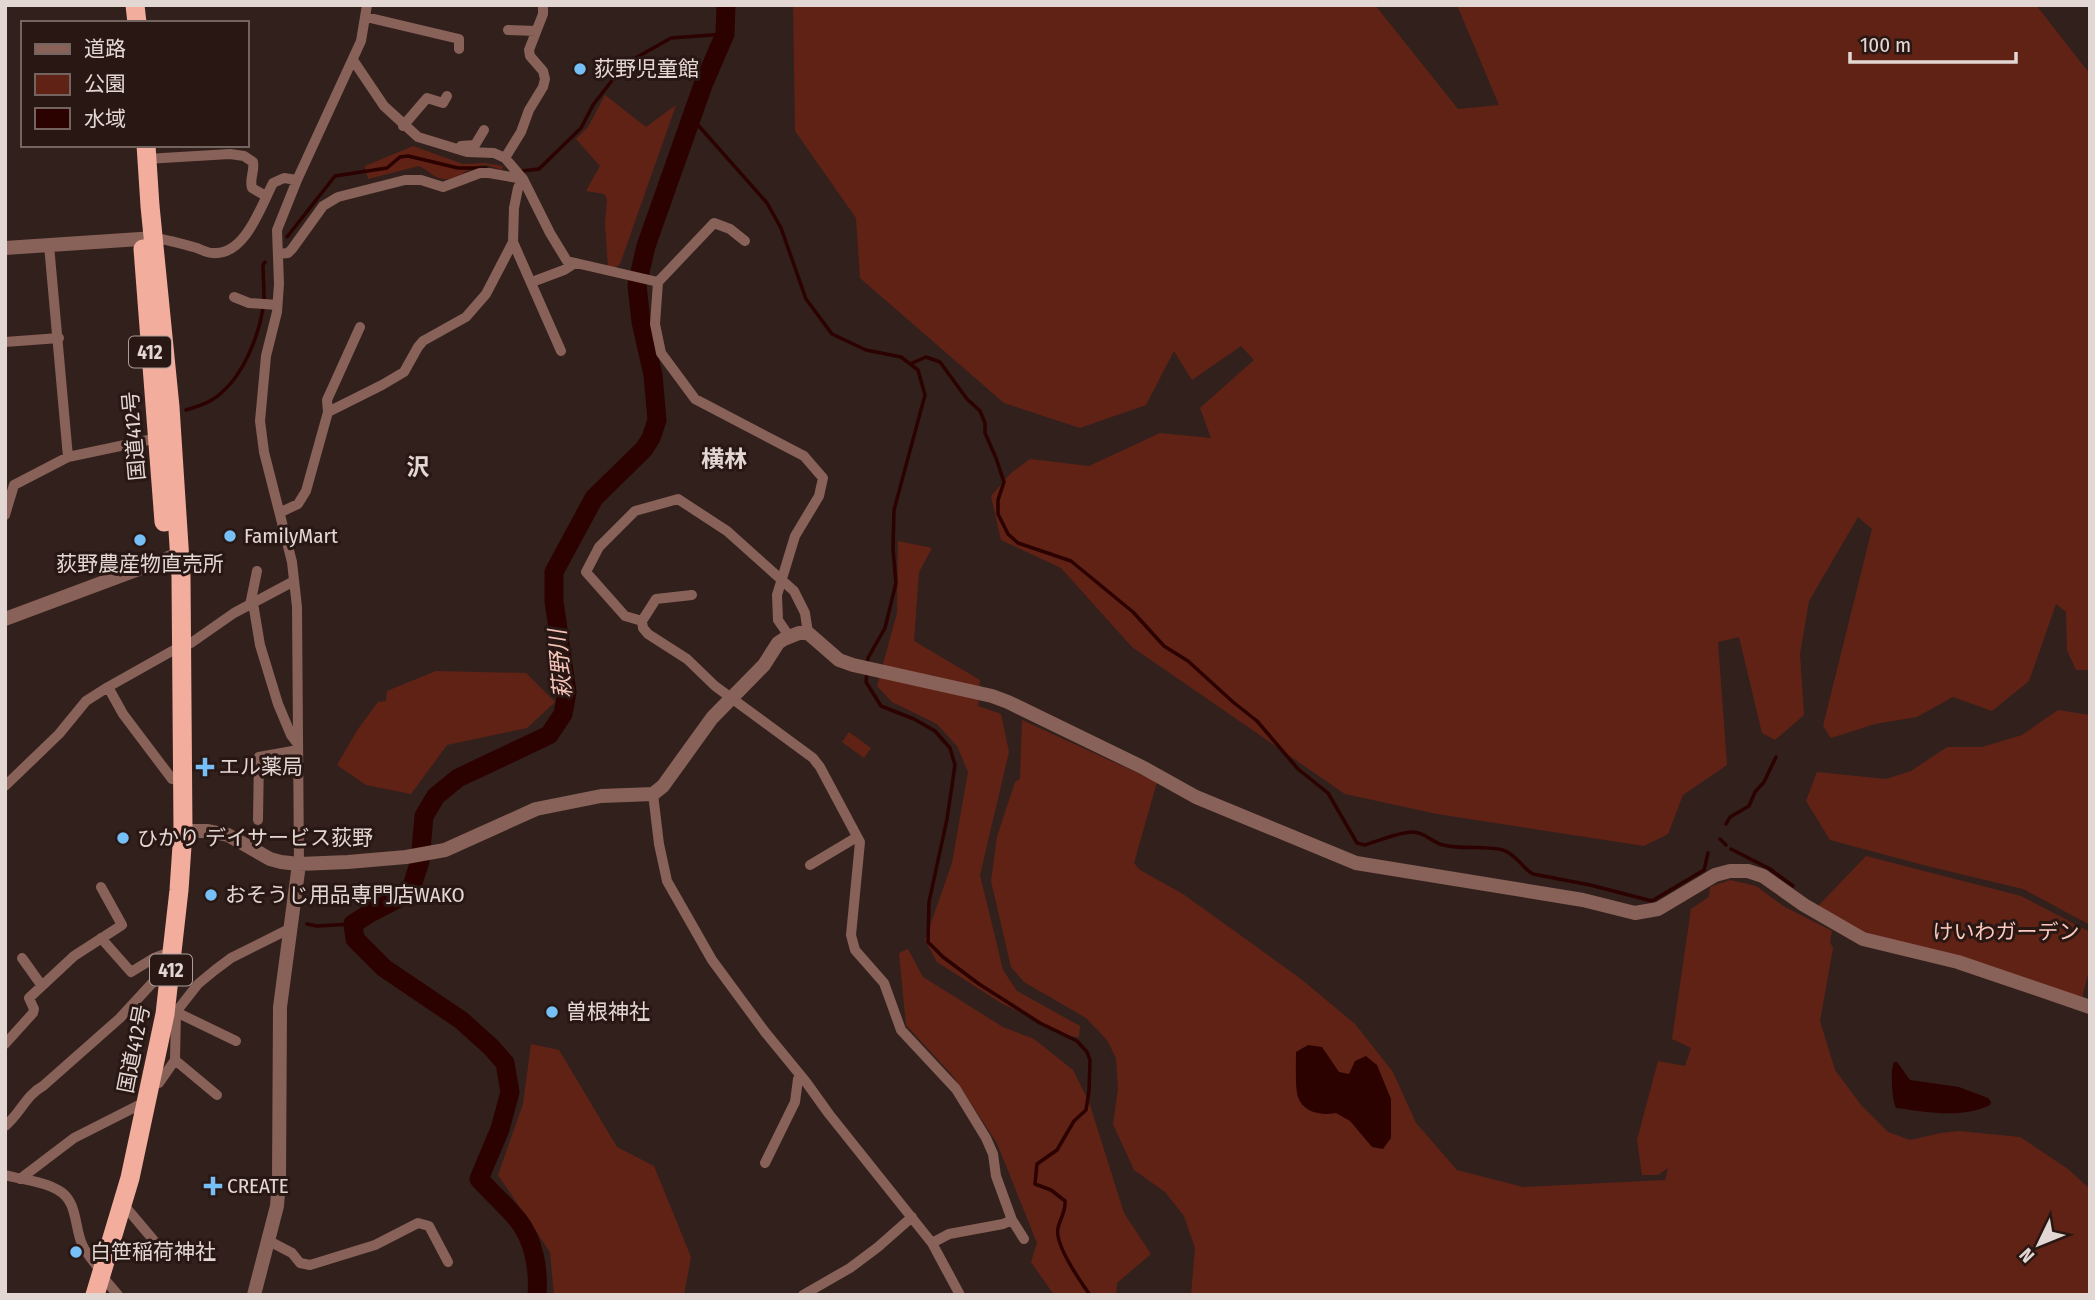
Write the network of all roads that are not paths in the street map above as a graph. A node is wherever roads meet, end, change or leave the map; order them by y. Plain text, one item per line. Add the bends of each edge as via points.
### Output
1 (543, 5) edge
2 (366, 11) edge
3 (508, 30) dead end
4 (536, 31) junction
5 (459, 39) dead end
6 (353, 60) junction
7 (444, 103) dead end
8 (404, 126) junction
9 (484, 130) dead end
10 (452, 148) junction
11 (142, 150) edge
12 (506, 159) junction
13 (520, 176) junction
14 (297, 180) junction
15 (266, 196) junction
16 (148, 238) junction
17 (745, 241) dead end
18 (513, 242) junction
19 (49, 245) junction
20 (5, 248) edge
21 (278, 254) junction
22 (575, 262) junction
23 (654, 281) junction
24 (532, 282) junction
25 (234, 297) dead end
26 (277, 305) junction
27 (360, 327) dead end
28 (59, 338) junction
29 (5, 342) edge
30 (561, 351) dead end
31 (328, 412) junction
32 (158, 438) junction
33 (68, 457) junction
34 (281, 512) junction
35 (5, 516) edge
36 (173, 557) junction
37 (257, 571) dead end
38 (782, 579) junction
39 (294, 581) junction
40 (692, 595) dead end
41 (251, 604) junction
42 (5, 619) edge
43 (642, 621) junction
44 (808, 633) junction
45 (789, 636) junction
46 (181, 643) junction
47 (108, 687) junction
48 (731, 697) junction
49 (298, 747) junction
50 (184, 782) junction
51 (5, 786) edge
52 (653, 794) junction
53 (258, 820) dead end
54 (183, 831) junction
55 (857, 837) junction
56 (299, 864) junction
57 (810, 865) dead end
58 (101, 887) dead end
59 (291, 928) junction
60 (101, 938) junction
61 (173, 951) junction
62 (22, 958) dead end
63 (169, 980) junction
64 (42, 986) junction
65 (2090, 1007) edge
66 (171, 1013) junction
67 (236, 1041) dead end
68 (5, 1044) edge
69 (175, 1060) junction
70 (800, 1075) junction
71 (149, 1092) junction
72 (217, 1096) dead end
73 (5, 1126) edge
74 (765, 1163) dead end
75 (10, 1178) edge
76 (123, 1204) junction
77 (912, 1217) junction
78 (1012, 1220) junction
79 (1024, 1239) dead end
80 (268, 1241) junction
81 (932, 1243) junction
82 (161, 1249) dead end
83 (448, 1262) dead end
84 (101, 1275) junction
85 (955, 1293) edge
86 (95, 1295) edge
87 (118, 1295) edge
88 (254, 1295) edge
89 (803, 1295) edge

1 - 4 street
2 - 5 street
2 - 6 street
3 - 4 street
4 - 12 street via 530,57 545,79
6 - 8 street via 384,106
6 - 14 street
7 - 8 street via 426,98
8 - 10 street via 418,138
9 - 10 street via 475,145
10 - 12 street
11 - 15 street via 244,156 253,162 252,188
11 - 16 highway, 国道412号 / 412
12 - 13 street
13 - 18 street
13 - 21 street via 480,173 443,187 405,180 338,197 323,206 288,253
13 - 22 street via 550,233 568,261
14 - 15 street via 284,178 273,183
14 - 21 street via 277,230
15 - 16 street via 244,239 225,252
16 - 19 street
16 - 32 highway, 国道412号 / 412
16 - 36 highway, 国道412号 / 412 via 170,407
17 - 23 street via 714,223
18 - 24 street
18 - 31 street via 486,295 466,317 423,341 404,372
19 - 20 street
19 - 28 street
21 - 26 street
22 - 23 street
22 - 24 street
23 - 38 street via 661,353 695,399 804,456 822,478 819,496 795,536
24 - 30 street
25 - 26 street
26 - 34 street via 260,421
27 - 31 street via 335,372
28 - 29 street
28 - 33 street
31 - 34 street via 315,474 298,504
32 - 33 street
32 - 36 highway, 国道412号 / 412
33 - 35 street via 15,485
34 - 39 street
36 - 42 street
36 - 46 highway, 国道412号 / 412
37 - 41 street
38 - 43 street via 684,501 672,499 635,510 599,547 586,572 625,616
38 - 44 street via 805,613
38 - 45 street via 776,603 778,620
39 - 41 street
39 - 49 street
40 - 43 street via 656,599
41 - 46 street
41 - 49 street via 278,704
43 - 48 street via 648,634 687,659
44 - 45 street
44 - 65 street via 839,660 1008,702 1196,797 1356,863 1583,900 1635,913 1658,909 1715,875 1748,871 1863,939 1958,962
45 - 48 street
46 - 47 street
46 - 50 highway, 国道412号 / 412
47 - 50 street via 172,779
47 - 51 street via 86,701
48 - 52 street
48 - 55 street via 813,758
49 - 53 street via 259,757
49 - 56 street
50 - 54 highway, 国道412号 / 412
52 - 56 street via 601,796 536,810 430,854
52 - 70 street via 667,881 712,960
54 - 56 street via 250,839 270,859
54 - 61 highway, 国道412号 / 412
55 - 57 street
55 - 78 street via 852,943 884,983 901,1030 956,1088 986,1138
56 - 59 street
58 - 60 street via 125,923
59 - 66 street via 231,958
59 - 80 street via 280,1007 279,1180
60 - 61 street via 131,972
60 - 64 street
61 - 63 highway, 国道412号 / 412
62 - 64 street
63 - 66 highway, 国道412号 / 412
63 - 73 street via 155,980 120,1018 34,1091
64 - 68 street via 29,998 33,1013
66 - 67 street
66 - 69 street
66 - 71 highway, 国道412号 / 412
69 - 71 street
69 - 72 street
70 - 74 street via 795,1102
70 - 77 street
71 - 75 street
71 - 76 highway, 国道412号 / 412
75 - 84 street via 57,1189 66,1196 83,1247
76 - 82 street
76 - 84 highway, 国道412号 / 412
77 - 81 street
77 - 89 street via 850,1268
78 - 79 street
78 - 81 street via 949,1234
80 - 83 street via 310,1265 375,1245 418,1223 429,1226
80 - 88 street
81 - 85 street
84 - 86 highway, 国道412号 / 412
84 - 87 street

